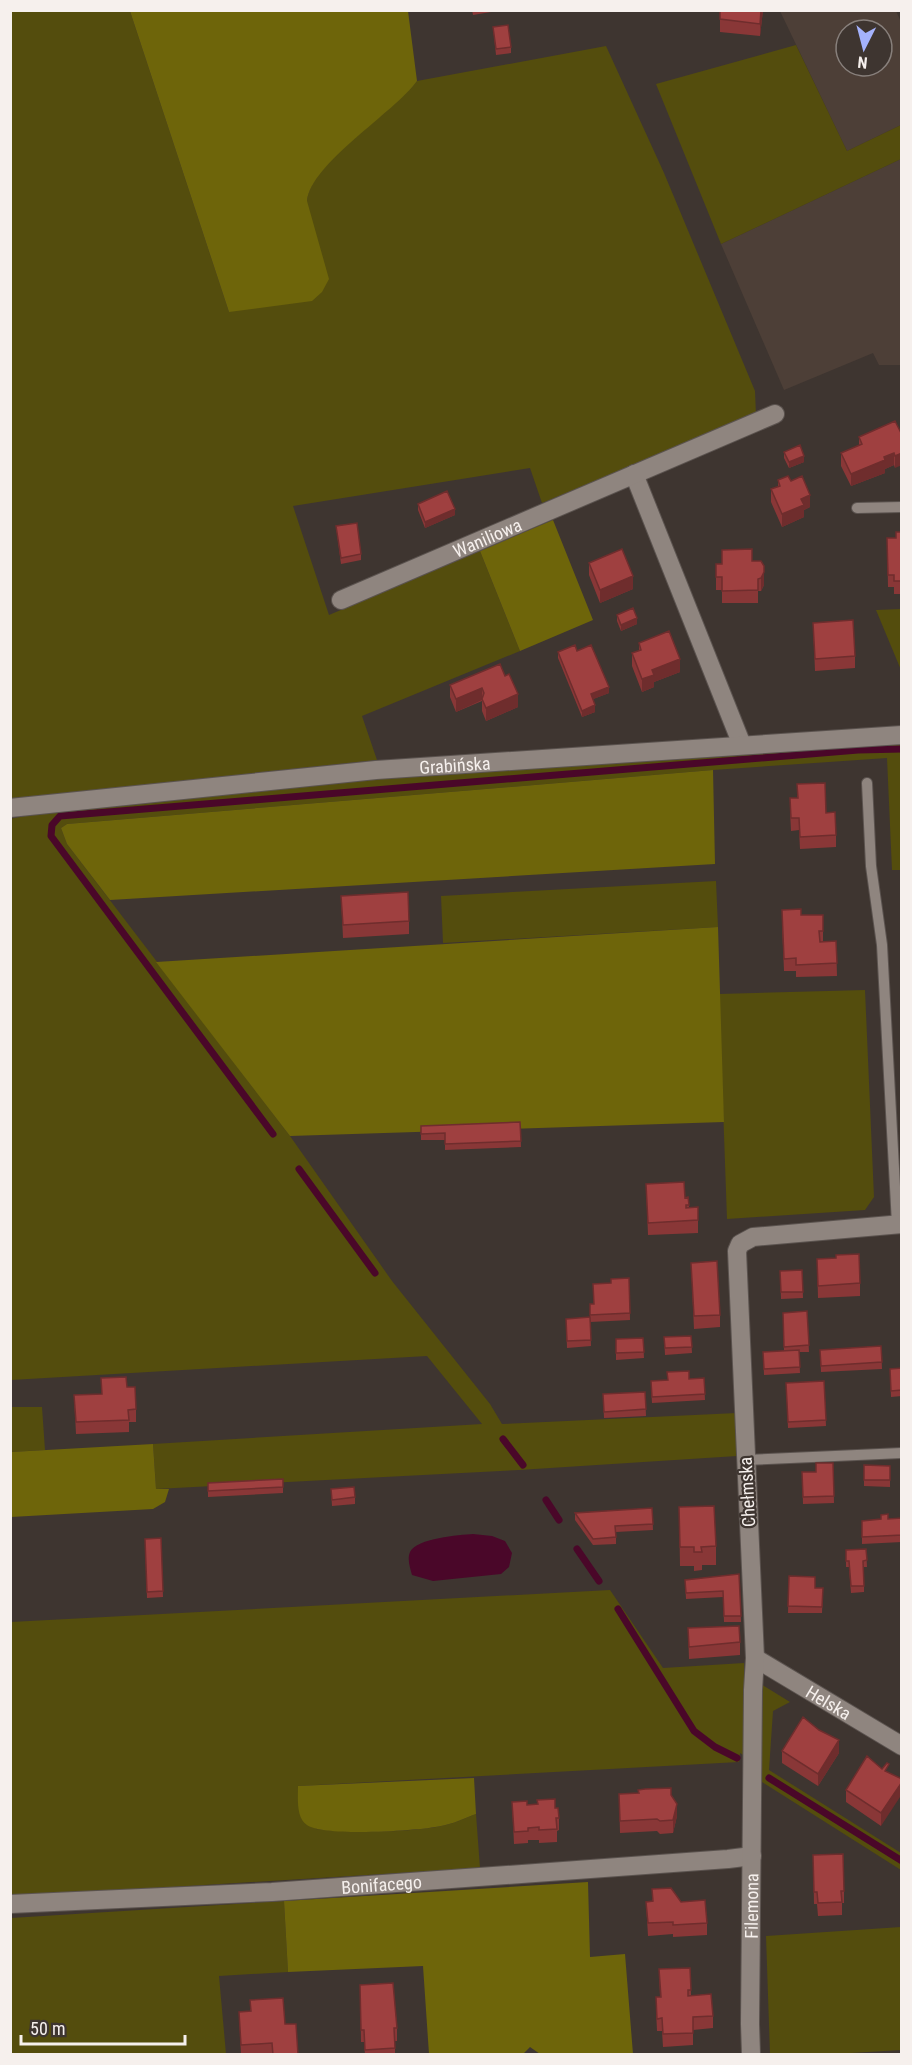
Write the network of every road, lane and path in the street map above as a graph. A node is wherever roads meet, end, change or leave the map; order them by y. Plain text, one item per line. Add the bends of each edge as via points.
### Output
1 (775, 414) dead end
2 (634, 474) junction
3 (902, 507) edge
4 (857, 508) dead end
5 (341, 600) dead end
6 (902, 735) edge
7 (742, 745) junction
8 (867, 783) dead end
9 (10, 808) edge
10 (899, 1224) edge
11 (902, 1452) edge
12 (745, 1460) junction
13 (755, 1658) junction
14 (902, 1746) edge
15 (752, 1756) joint
16 (752, 1856) junction
17 (10, 1904) edge
18 (751, 2055) edge

1 - 2 street, Waniliowa
2 - 5 street, Waniliowa
2 - 7 street
3 - 4 lane
6 - 7 street, Grabińska
7 - 9 street, Grabińska via 376,770
8 - 10 lane via 871,866 882,945
10 - 12 street, Chełmska via 753,1237 740,1244 737,1251
11 - 12 lane
12 - 13 street, Chełmska
13 - 14 street, Helska
13 - 15 street, Chełmska
15 - 16 street, Filemona
16 - 17 street, Bonifacego via 272,1892
16 - 18 street, Filemona

